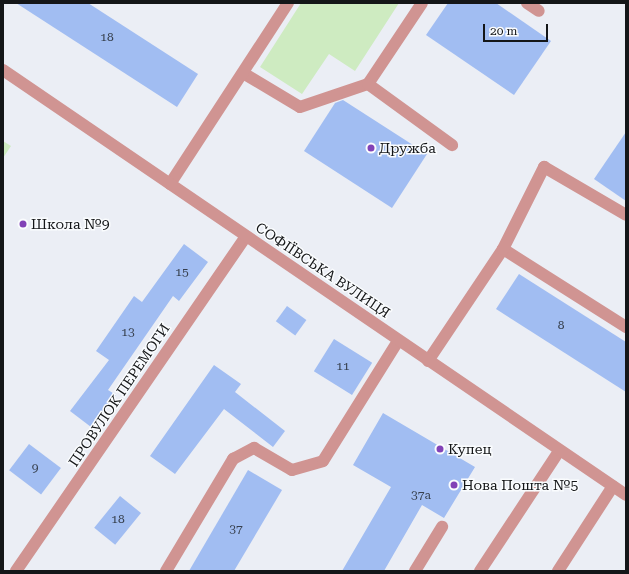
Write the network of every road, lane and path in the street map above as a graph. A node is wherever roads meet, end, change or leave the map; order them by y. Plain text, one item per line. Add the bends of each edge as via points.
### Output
1 (288, 3) edge
2 (422, 3) edge
3 (527, 3) edge
4 (539, 11) dead end
5 (3, 70) edge
6 (243, 73) junction
7 (368, 84) junction
8 (452, 145) dead end
9 (170, 184) junction
10 (626, 215) edge
11 (246, 236) junction
12 (503, 249) junction
13 (626, 327) edge
14 (398, 341) junction
15 (428, 361) junction
16 (559, 451) junction
17 (613, 486) junction
18 (626, 495) edge
19 (442, 527) dead end
20 (16, 571) edge
21 (166, 571) edge
22 (415, 571) edge
23 (480, 571) edge
24 (558, 571) edge

1 - 6 street
2 - 7 street
3 - 4 street
5 - 9 street, СОФІЇВСЬКА ВУЛИЦЯ
6 - 7 street via 300,107
6 - 9 street
7 - 8 street
9 - 11 street, СОФІЇВСЬКА ВУЛИЦЯ
10 - 12 street via 544,167 511,227
11 - 14 street, СОФІЇВСЬКА ВУЛИЦЯ
11 - 20 street, ПРОВУЛОК ПЕРЕМОГИ
12 - 13 street
12 - 15 street
14 - 15 street, СОФІЇВСЬКА ВУЛИЦЯ
14 - 21 street via 323,461 292,470 254,448 233,459
15 - 16 street, СОФІЇВСЬКА ВУЛИЦЯ
16 - 17 street, СОФІЇВСЬКА ВУЛИЦЯ
16 - 23 street
17 - 18 street, СОФІЇВСЬКА ВУЛИЦЯ
17 - 24 street
19 - 22 street

